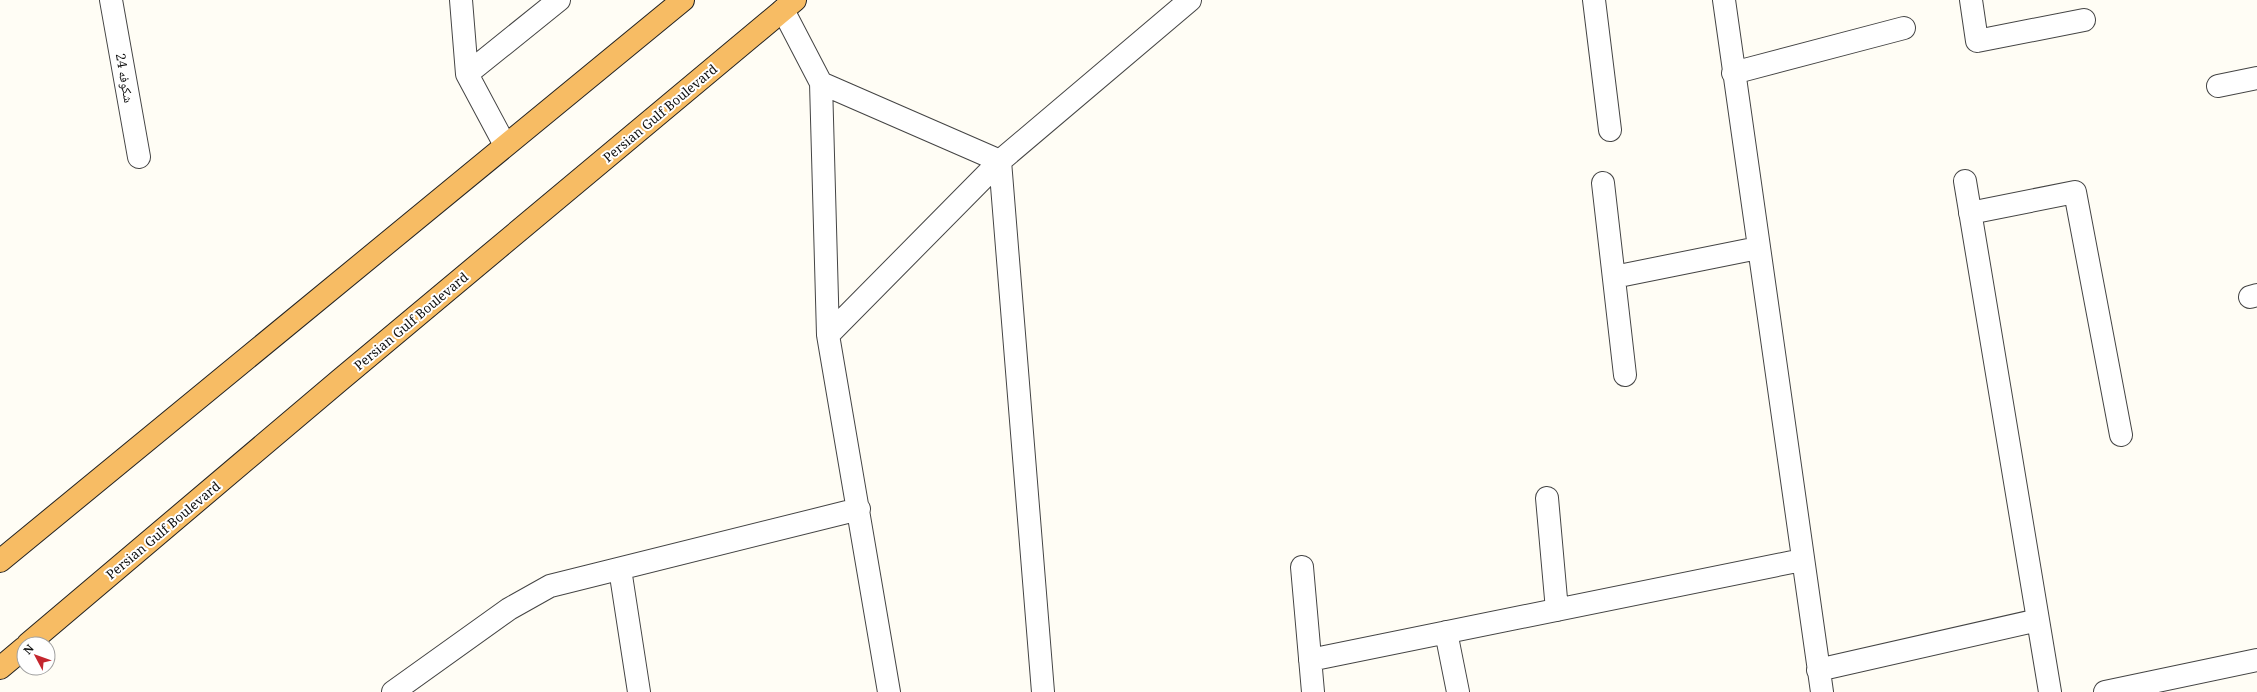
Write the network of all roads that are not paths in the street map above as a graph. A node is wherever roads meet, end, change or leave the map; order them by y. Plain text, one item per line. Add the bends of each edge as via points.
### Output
1 (111, 0) edge
2 (461, 0) edge
3 (559, 0) edge
4 (683, 0) edge
5 (1190, 0) edge
6 (1594, 0) edge
7 (1724, 0) edge
8 (1971, 0) edge
9 (789, 5) edge
10 (2084, 20) dead end
11 (1904, 28) dead end
12 (1733, 73) junction
13 (467, 74) junction
14 (2257, 78) edge
15 (820, 83) junction
16 (2218, 86) dead end
17 (1610, 130) dead end
18 (505, 145) junction
19 (139, 157) dead end
20 (1000, 161) junction
21 (1965, 181) dead end
22 (1603, 183) dead end
23 (1970, 213) junction
24 (1758, 248) junction
25 (1614, 276) junction
26 (828, 335) junction
27 (1625, 375) dead end
28 (2121, 435) dead end
29 (1547, 498) dead end
30 (859, 509) junction
31 (0, 560) edge
32 (1802, 560) junction
33 (1302, 567) dead end
34 (620, 569) junction
35 (1558, 610) junction
36 (2038, 620) junction
37 (1446, 632) junction
38 (37, 636) edge
39 (16, 655) edge
40 (1310, 660) junction
41 (2257, 660) edge
42 (0, 668) edge
43 (1818, 670) junction
44 (393, 692) edge
45 (639, 692) edge
46 (889, 692) edge
47 (1043, 692) edge
48 (1313, 692) edge
49 (1458, 692) edge
50 (1822, 692) edge
51 (2050, 692) edge
52 (2105, 692) edge

1 - 19 street, شکوفه 24
2 - 13 street
3 - 13 street
4 - 18 highway
5 - 20 street
6 - 17 street
7 - 12 street
8 - 10 street via 1977,41
9 - 15 street
9 - 38 highway, Persian Gulf Boulevard
11 - 12 street
12 - 24 street
13 - 18 street
14 - 16 street
15 - 20 street
15 - 26 street
18 - 31 highway
20 - 26 street
20 - 47 street
21 - 23 street
22 - 25 street
23 - 28 street via 2075,192
23 - 36 street
24 - 25 street
24 - 32 street
25 - 27 street
26 - 30 street
29 - 35 street
30 - 34 street
30 - 46 street
32 - 35 street
32 - 43 street
33 - 40 street
34 - 44 street via 550,586 509,609
34 - 45 street
35 - 37 street
36 - 43 street
36 - 51 street
37 - 40 street
37 - 49 street
39 - 42 highway
40 - 48 street
41 - 52 street
43 - 50 street

